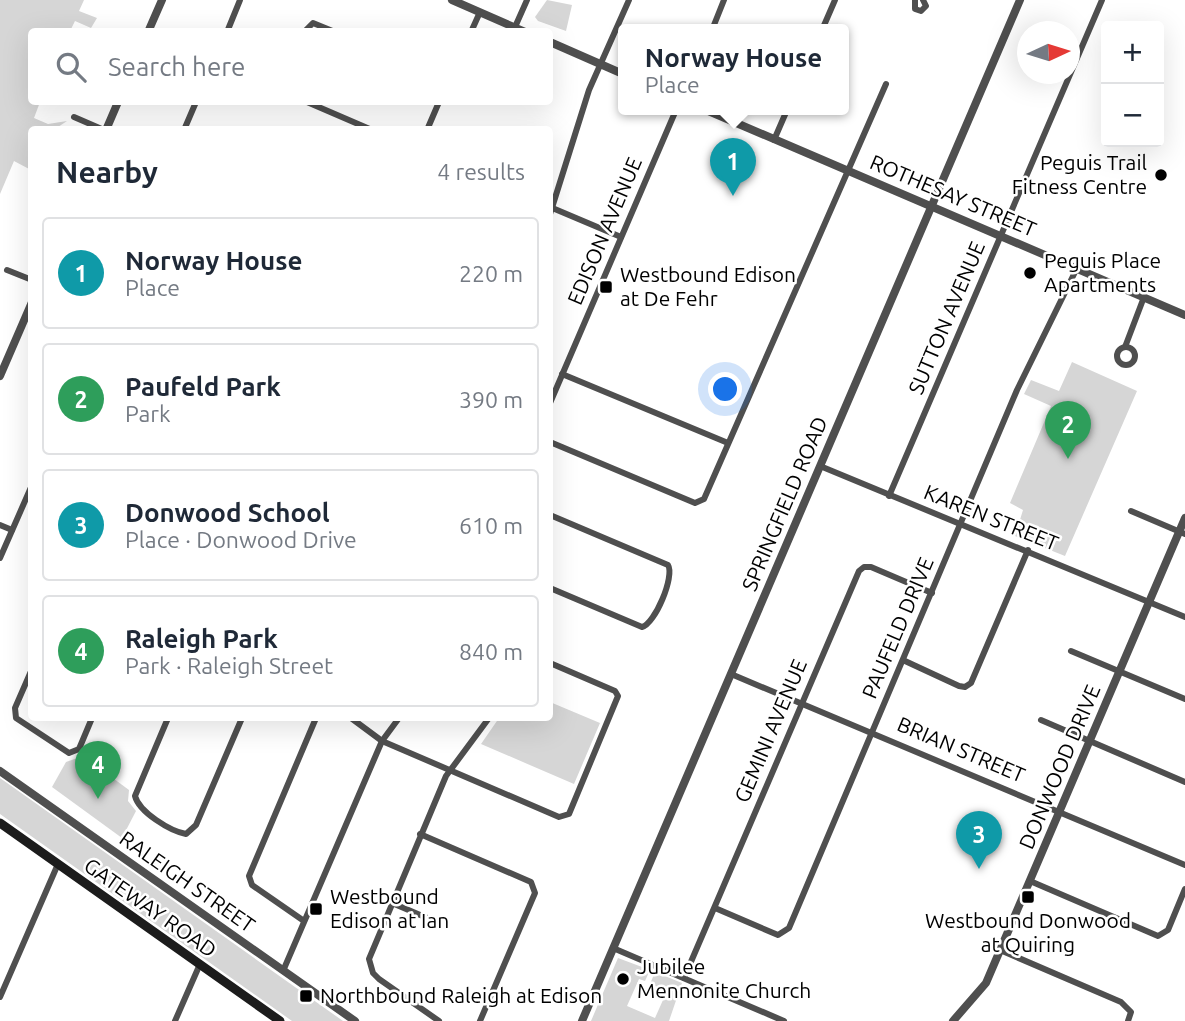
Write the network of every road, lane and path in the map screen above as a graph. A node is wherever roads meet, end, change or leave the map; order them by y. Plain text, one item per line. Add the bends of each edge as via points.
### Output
1 (162, 0) edge
2 (240, 0) edge
3 (452, 0) edge
4 (527, 0) edge
5 (629, 0) edge
6 (724, 0) edge
7 (835, 0) edge
8 (915, 0) edge
9 (923, 0) edge
10 (1020, 0) edge
11 (1102, 0) edge
12 (480, 12) junction
13 (618, 24) edge
14 (714, 24) edge
15 (825, 24) edge
16 (618, 25) edge
17 (515, 27) joint
18 (150, 28) edge
19 (229, 28) edge
20 (308, 28) edge
21 (325, 28) edge
22 (473, 28) edge
23 (553, 43) edge
24 (601, 64) junction
25 (618, 72) edge
26 (886, 84) dead end
27 (117, 105) edge
28 (196, 105) edge
29 (314, 105) edge
30 (438, 105) edge
31 (674, 115) edge
32 (717, 115) edge
33 (785, 115) edge
34 (74, 117) dead end
35 (349, 120) junction
36 (95, 126) edge
37 (107, 126) edge
38 (186, 126) edge
39 (347, 126) edge
40 (363, 126) edge
41 (429, 126) edge
42 (774, 140) junction
43 (848, 171) junction
44 (553, 200) edge
45 (932, 207) junction
46 (553, 210) edge
47 (1002, 236) junction
48 (621, 237) junction
49 (1077, 268) junction
50 (7, 270) dead end
51 (28, 278) edge
52 (1144, 297) junction
53 (28, 310) edge
54 (1185, 315) edge
55 (1125, 347) dead end
56 (4, 358) edge
57 (562, 374) junction
58 (0, 376) edge
59 (553, 396) edge
60 (553, 443) edge
61 (728, 443) junction
62 (820, 466) junction
63 (28, 494) edge
64 (889, 496) junction
65 (1131, 511) dead end
66 (553, 516) edge
67 (1185, 518) edge
68 (0, 525) edge
69 (960, 525) junction
70 (12, 530) junction
71 (1182, 533) edge
72 (1028, 550) junction
73 (0, 558) edge
74 (553, 589) edge
75 (932, 593) junction
76 (1149, 602) junction
77 (1185, 617) edge
78 (1071, 651) dead end
79 (905, 661) junction
80 (553, 664) edge
81 (1120, 671) junction
82 (731, 674) junction
83 (28, 678) edge
84 (1185, 699) edge
85 (802, 702) junction
86 (1041, 720) dead end
87 (91, 721) edge
88 (168, 721) edge
89 (242, 721) edge
90 (315, 721) edge
91 (355, 721) edge
92 (396, 721) edge
93 (487, 721) edge
94 (873, 732) junction
95 (382, 741) junction
96 (1090, 741) junction
97 (0, 771) edge
98 (451, 771) junction
99 (1185, 782) edge
100 (1060, 811) junction
101 (0, 823) edge
102 (420, 834) junction
103 (58, 864) junction
104 (1185, 865) edge
105 (1030, 881) junction
106 (1185, 889) edge
107 (392, 903) junction
108 (715, 908) junction
109 (303, 921) junction
110 (439, 923) dead end
111 (613, 948) junction
112 (1000, 950) junction
113 (200, 964) junction
114 (283, 971) junction
115 (684, 978) junction
116 (0, 997) edge
117 (175, 1021) edge
118 (280, 1021) edge
119 (355, 1021) edge
120 (439, 1021) edge
121 (480, 1021) edge
122 (582, 1021) edge
123 (784, 1021) edge
124 (953, 1021) edge
125 (1128, 1021) edge

1 - 18 street
2 - 19 street
3 - 12 street
4 - 17 street
5 - 13 street
6 - 14 street
7 - 15 street
8 - 9 street via 915,9 921,11 926,6
10 - 45 street, SPRINGFIELD ROAD
11 - 47 street, SUTTON AVENUE
12 - 17 street
12 - 22 street
16 - 24 street
20 - 21 street via 313,23
23 - 24 street
24 - 25 street
24 - 44 street
26 - 43 street
27 - 37 street
28 - 38 street
29 - 35 street
30 - 41 street
31 - 48 street, EDISON AVENUE
32 - 42 street, ROTHESAY STREET
33 - 42 street
34 - 36 street
35 - 39 street
35 - 40 street
42 - 43 street, ROTHESAY STREET
43 - 45 street, ROTHESAY STREET
43 - 61 street
45 - 47 street, ROTHESAY STREET
45 - 62 street, SPRINGFIELD ROAD
46 - 48 street
47 - 49 street, ROTHESAY STREET
47 - 64 street, SUTTON AVENUE
48 - 57 street, EDISON AVENUE
49 - 52 street, ROTHESAY STREET
49 - 69 street, PAUFELD DRIVE via 1031,358
50 - 51 street
52 - 54 street, ROTHESAY STREET
52 - 55 street
53 - 56 street
56 - 58 street
57 - 59 street, EDISON AVENUE
57 - 61 street
60 - 61 street via 695,503 704,499
62 - 64 street, KAREN STREET
62 - 82 street, SPRINGFIELD ROAD
63 - 70 street
64 - 69 street, KAREN STREET
65 - 71 street
66 - 74 street via 668,565 671,575 651,622 642,627
67 - 71 street, DONWOOD DRIVE
68 - 70 street
69 - 72 street, KAREN STREET
69 - 75 street, PAUFELD DRIVE
70 - 73 street
71 - 76 street, DONWOOD DRIVE
72 - 76 street, KAREN STREET
72 - 79 street via 971,682 958,686
75 - 79 street, PAUFELD DRIVE
75 - 85 street, GEMINI AVENUE via 864,567
76 - 77 street, KAREN STREET
76 - 81 street, DONWOOD DRIVE
78 - 81 street
79 - 94 street, PAUFELD DRIVE
80 - 98 street via 618,696 569,814 559,817
81 - 84 street
81 - 96 street, DONWOOD DRIVE
82 - 85 street, BRIAN STREET
82 - 111 street, SPRINGFIELD ROAD
83 - 87 street via 15,708 16,718 63,751 74,752
85 - 94 street, BRIAN STREET
85 - 108 street, GEMINI AVENUE
86 - 96 street
88 - 89 street via 135,796 138,805 186,834 196,825
90 - 109 street via 249,876 251,885
91 - 95 street
92 - 95 street
93 - 98 street
94 - 100 street, BRIAN STREET
94 - 108 street, PAUFELD DRIVE via 787,931 775,934
95 - 98 street
95 - 109 street
96 - 99 street
96 - 100 street, DONWOOD DRIVE
97 - 114 street, RALEIGH STREET
98 - 102 street
100 - 104 street, BRIAN STREET
100 - 105 street, DONWOOD DRIVE
101 - 103 main road, GATEWAY ROAD
102 - 107 street
102 - 121 street via 535,887
103 - 113 main road, GATEWAY ROAD
103 - 116 street
105 - 106 street via 1158,936 1168,930
105 - 112 street, DONWOOD DRIVE
107 - 110 street
107 - 120 street via 370,953 370,966 379,979
108 - 115 street, GEMINI AVENUE
109 - 114 street
111 - 115 street
111 - 122 street, SPRINGFIELD ROAD
112 - 124 street, DONWOOD DRIVE via 981,992
112 - 125 street via 1122,1002 1131,1012
113 - 117 street
113 - 118 main road, GATEWAY ROAD
114 - 119 street, RALEIGH STREET
115 - 123 street

